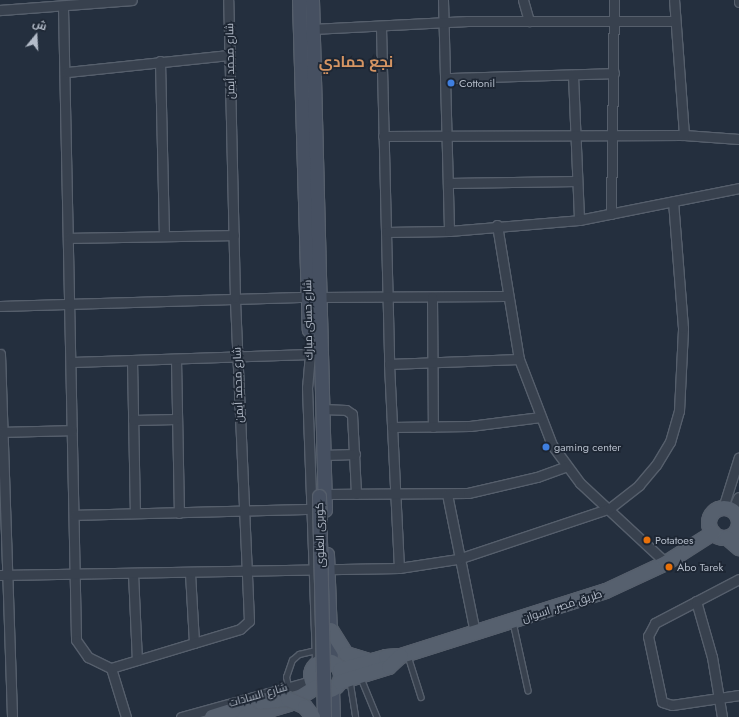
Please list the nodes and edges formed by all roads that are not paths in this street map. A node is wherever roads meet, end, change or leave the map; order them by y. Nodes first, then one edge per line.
1 (132, 0) edge
2 (228, 0) edge
3 (299, 0) edge
4 (312, 0) edge
5 (443, 0) edge
6 (523, 0) edge
7 (614, 0) edge
8 (674, 0) edge
9 (63, 7) junction
10 (0, 10) edge
11 (529, 21) junction
12 (614, 21) junction
13 (675, 21) junction
14 (444, 23) junction
15 (381, 27) junction
16 (312, 29) junction
17 (230, 55) junction
18 (160, 61) junction
19 (67, 72) junction
20 (614, 73) junction
21 (573, 75) junction
22 (446, 78) junction
23 (576, 134) junction
24 (611, 134) junction
25 (449, 135) junction
26 (684, 135) junction
27 (384, 136) junction
28 (739, 139) edge
29 (577, 181) junction
30 (448, 183) junction
31 (739, 188) edge
32 (673, 201) junction
33 (611, 214) junction
34 (579, 220) junction
35 (497, 225) junction
36 (449, 231) junction
37 (386, 232) junction
38 (164, 234) junction
39 (234, 235) junction
40 (69, 238) junction
41 (507, 296) junction
42 (313, 297) junction
43 (432, 297) junction
44 (235, 298) junction
45 (388, 298) junction
46 (71, 303) junction
47 (0, 306) edge
48 (0, 354) edge
49 (310, 354) junction
50 (237, 357) junction
51 (176, 359) junction
52 (519, 359) junction
53 (132, 360) junction
54 (72, 362) junction
55 (433, 362) junction
56 (389, 364) junction
57 (0, 367) edge
58 (321, 409) junction
59 (540, 417) junction
60 (176, 419) junction
61 (133, 420) junction
62 (392, 427) junction
63 (433, 427) junction
64 (72, 430) junction
65 (2, 432) junction
66 (354, 454) junction
67 (323, 455) junction
68 (739, 457) edge
69 (565, 466) junction
70 (356, 494) junction
71 (395, 494) junction
72 (447, 494) junction
73 (322, 495) junction
74 (739, 498) edge
75 (610, 508) junction
76 (310, 509) junction
77 (2, 511) edge
78 (243, 511) junction
79 (179, 512) junction
80 (135, 513) junction
81 (74, 514) junction
82 (734, 523) edge
83 (713, 533) junction
84 (739, 548) edge
85 (458, 559) junction
86 (666, 563) junction
87 (399, 568) junction
88 (312, 569) junction
89 (327, 569) junction
90 (247, 572) junction
91 (190, 573) junction
92 (76, 574) junction
93 (133, 574) junction
94 (3, 575) edge
95 (739, 579) edge
96 (696, 601) junction
97 (513, 622) junction
98 (331, 630) junction
99 (475, 633) junction
100 (194, 642) junction
101 (404, 655) junction
102 (316, 657) junction
103 (138, 660) junction
104 (373, 660) junction
105 (111, 668) junction
106 (337, 677) junction
107 (288, 686) junction
108 (528, 690) dead end
109 (739, 695) edge
110 (421, 696) dead end
111 (720, 698) junction
112 (12, 717) edge
113 (126, 717) edge
114 (181, 717) edge
115 (212, 717) edge
116 (245, 717) edge
117 (313, 717) edge
118 (319, 717) edge
119 (324, 717) edge
120 (332, 717) edge
121 (356, 717) edge
122 (377, 717) edge
123 (722, 717) edge

1 - 9 street
2 - 17 street, شارع محمد أيمن
3 - 42 main road, شارع حسنى مبارك
4 - 16 main road, شارع حسنى مبارك
5 - 14 street
6 - 11 street
7 - 12 street
8 - 13 street
9 - 10 street
9 - 19 street
11 - 12 street
11 - 14 street
12 - 13 street
12 - 20 street
13 - 26 street
14 - 15 street
14 - 22 street
15 - 16 street
15 - 27 street
16 - 42 main road, شارع حسنى مبارك
17 - 18 street
17 - 39 street, شارع محمد أيمن
18 - 19 street
18 - 38 street
19 - 40 street
20 - 21 street
20 - 24 street
21 - 22 street
21 - 23 street
22 - 25 street
23 - 24 street
23 - 25 street
23 - 29 street
24 - 26 street
24 - 33 street
25 - 27 street
25 - 30 street
26 - 28 street
27 - 37 street
29 - 30 street
29 - 34 street
30 - 36 street
31 - 32 street
32 - 33 street
32 - 75 street
33 - 34 street
34 - 35 street
35 - 36 street
35 - 41 street
36 - 37 street
37 - 45 street
38 - 39 street
38 - 40 street
39 - 44 street, شارع محمد أيمن
40 - 46 street
41 - 43 street
41 - 52 street
42 - 44 street
42 - 45 street
42 - 49 main road, شارع حسنى مبارك
42 - 58 main road, شارع حسنى مبارك
43 - 45 street
43 - 55 street
44 - 46 street
44 - 50 street, شارع محمد أيمن
45 - 56 street
46 - 47 street
46 - 54 street
48 - 57 street
49 - 50 street
49 - 73 main road, كوبرى العلوى
49 - 76 street, شارع حسنى مبارك
50 - 51 street
50 - 78 street, شارع محمد أيمن
51 - 53 street
51 - 60 street
52 - 55 street
52 - 59 street
53 - 54 street
53 - 61 street
54 - 64 street
55 - 56 street
55 - 63 street
56 - 62 street
57 - 65 street
58 - 66 street
58 - 67 main road, شارع حسنى مبارك
59 - 63 street
59 - 69 street
60 - 61 street
60 - 79 street
61 - 80 street
62 - 63 street
62 - 71 street
64 - 65 street
64 - 81 street
65 - 77 street
66 - 67 street
66 - 70 street
67 - 73 main road, شارع حسنى مبارك
68 - 82 street
69 - 72 street
69 - 75 street
70 - 71 street
70 - 73 street
71 - 72 street
71 - 87 street
72 - 85 street
73 - 89 main road, شارع حسنى مبارك
73 - 119 main road, كوبرى العلوى, bridge
74 - 82 street
75 - 85 street
75 - 86 street
76 - 78 street
76 - 88 street, شارع حسنى مبارك
77 - 94 street
78 - 79 street
78 - 90 street, شارع محمد أيمن
79 - 80 street
80 - 81 street
81 - 92 street
82 - 83 main road
82 - 83 main road
82 - 84 main road
83 - 86 main road, طريق مصر, اسوان
85 - 87 street
85 - 99 street
86 - 97 main road, طريق مصر, اسوان
87 - 89 street
88 - 89 street
88 - 90 street
88 - 102 street, شارع حسنى مبارك
89 - 98 main road, شارع حسنى مبارك
90 - 91 street
90 - 100 street, شارع محمد أيمن
91 - 93 street
91 - 100 street
92 - 93 street
92 - 94 street
92 - 105 street
93 - 103 street
94 - 112 street
95 - 96 street
96 - 111 street
96 - 111 street
97 - 99 main road, طريق مصر, اسوان
97 - 108 lane
98 - 104 main road
98 - 106 main road, شارع حسنى مبارك
99 - 101 main road, طريق مصر, اسوان
100 - 103 street, شارع محمد أيمن
101 - 104 main road, طريق مصر, اسوان
101 - 106 main road, طريق مصر, اسوان
101 - 110 lane
102 - 106 main road
102 - 107 lane
103 - 105 street, شارع محمد أيمن
104 - 106 main road, طريق مصر, اسوان
105 - 113 street
106 - 107 street, شارع السادات
106 - 116 main road, طريق مصر, اسوان
106 - 118 street, شارع حسنى مبارك
106 - 120 main road, شارع حسنى مبارك
106 - 121 lane
106 - 122 lane
107 - 114 street, شارع السادات
109 - 111 street
111 - 123 street
115 - 117 main road, bridge

